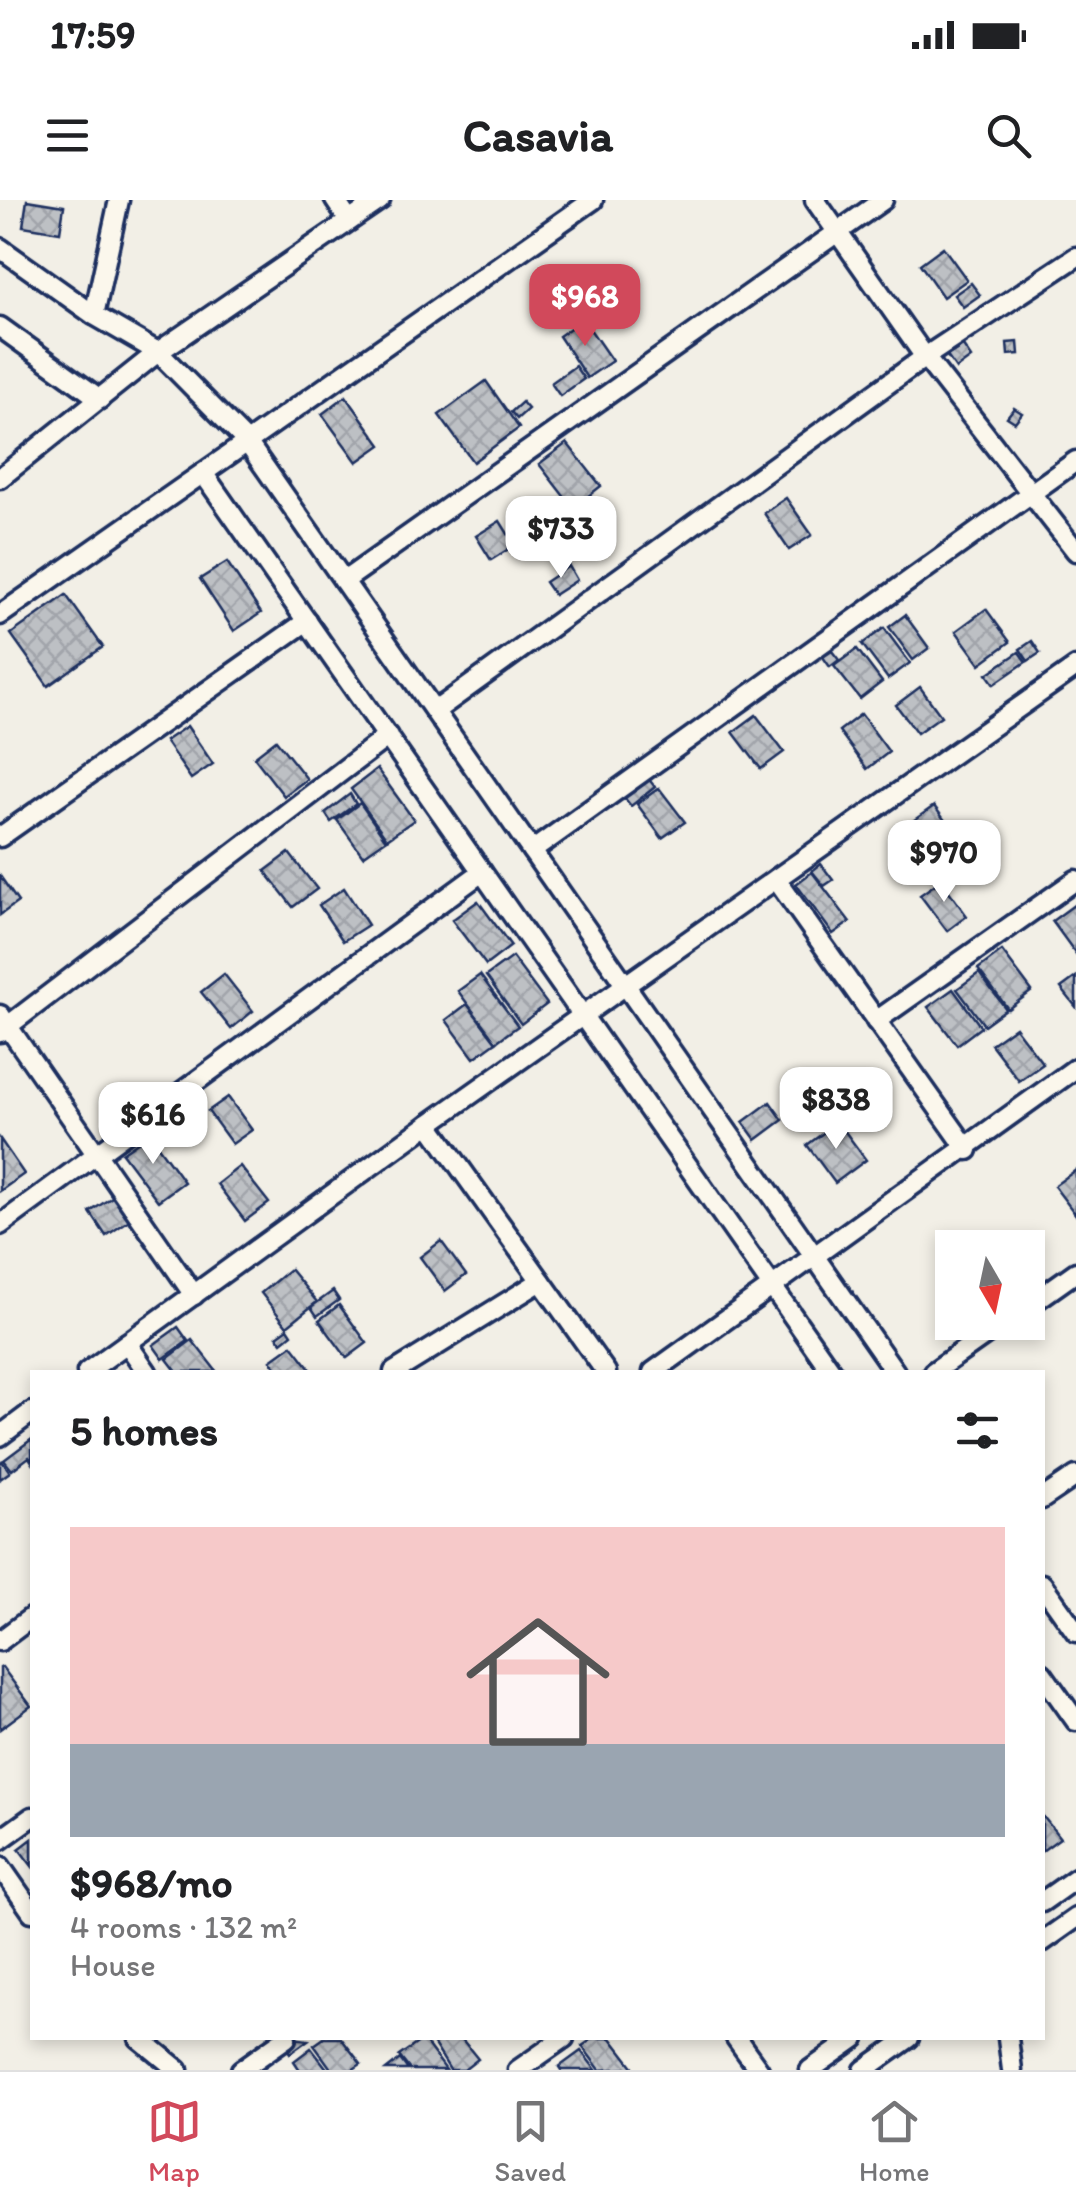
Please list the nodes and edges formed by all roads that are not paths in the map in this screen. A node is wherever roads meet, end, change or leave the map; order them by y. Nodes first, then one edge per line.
1 (119, 200) edge
2 (336, 200) edge
3 (380, 200) edge
4 (593, 200) edge
5 (816, 200) edge
6 (884, 200) edge
7 (350, 222) junction
8 (839, 232) junction
9 (0, 248) edge
10 (1076, 257) edge
11 (94, 315) junction
12 (0, 327) edge
13 (158, 352) junction
14 (925, 357) junction
15 (100, 399) junction
16 (247, 442) junction
17 (1076, 461) edge
18 (203, 473) junction
19 (0, 478) edge
20 (1032, 491) junction
21 (1076, 551) edge
22 (344, 581) junction
23 (0, 615) edge
24 (306, 621) junction
25 (1076, 668) edge
26 (435, 712) junction
27 (388, 736) junction
28 (0, 837) edge
29 (532, 851) junction
30 (482, 872) junction
31 (776, 879) junction
32 (1076, 880) edge
33 (626, 985) junction
34 (583, 1017) junction
35 (876, 1021) junction
36 (3, 1024) edge
37 (1076, 1068) edge
38 (429, 1124) junction
39 (968, 1150) junction
40 (97, 1156) junction
41 (0, 1225) edge
42 (816, 1258) junction
43 (1076, 1272) edge
44 (541, 1281) junction
45 (773, 1287) junction
46 (194, 1294) junction
47 (1045, 1294) edge
48 (978, 1340) edge
49 (127, 1343) junction
50 (90, 1370) edge
51 (147, 1370) edge
52 (397, 1370) edge
53 (605, 1370) edge
54 (656, 1370) edge
55 (831, 1370) edge
56 (894, 1370) edge
57 (936, 1370) edge
58 (30, 1414) edge
59 (0, 1436) edge
60 (1076, 1476) edge
61 (1045, 1497) edge
62 (1045, 1588) edge
63 (30, 1619) edge
64 (1076, 1632) edge
65 (0, 1641) edge
66 (1049, 1696) edge
67 (1076, 1721) edge
68 (30, 1818) edge
69 (0, 1840) edge
70 (0, 1866) edge
71 (1076, 1878) edge
72 (1045, 1900) edge
73 (30, 1909) edge
74 (1076, 1918) edge
75 (1045, 1940) edge
76 (141, 2040) edge
77 (283, 2040) edge
78 (561, 2040) edge
79 (737, 2040) edge
80 (852, 2040) edge
81 (907, 2040) edge
82 (1008, 2040) edge
83 (178, 2070) edge
84 (241, 2070) edge
85 (518, 2070) edge
86 (759, 2070) edge
87 (810, 2070) edge
88 (864, 2070) edge
89 (1012, 2070) edge

1 - 11 street
2 - 7 street
3 - 7 street
4 - 16 street
5 - 8 street
6 - 8 street
7 - 13 street
8 - 14 street
8 - 22 street
9 - 11 street
10 - 14 street
11 - 13 street
12 - 15 street
13 - 15 street
13 - 16 street
14 - 20 street
14 - 26 street
15 - 19 street
16 - 18 street
16 - 22 street
17 - 20 street
18 - 23 street
18 - 24 street
20 - 21 street
20 - 29 street
22 - 26 street
24 - 27 street
24 - 28 street
25 - 31 street
26 - 29 street
27 - 30 street
27 - 36 street
29 - 33 street
30 - 34 street
30 - 40 street
31 - 33 street
31 - 35 street
32 - 35 street
33 - 34 street
33 - 42 street
34 - 38 street
34 - 45 street
35 - 39 street
36 - 40 street
37 - 39 street
38 - 44 street
38 - 46 street
39 - 42 street
40 - 41 street
40 - 46 street
42 - 45 street
42 - 56 street
43 - 47 street
44 - 52 street
44 - 53 street
45 - 54 street
45 - 55 street
46 - 49 street
48 - 57 street
49 - 50 street
49 - 51 street
58 - 59 street
60 - 61 street
62 - 64 street
63 - 65 street
66 - 67 street
68 - 69 street
70 - 73 street
71 - 72 street
74 - 75 street
76 - 83 street
77 - 84 street
78 - 85 street
79 - 86 street
80 - 87 street
81 - 88 street
82 - 89 street

